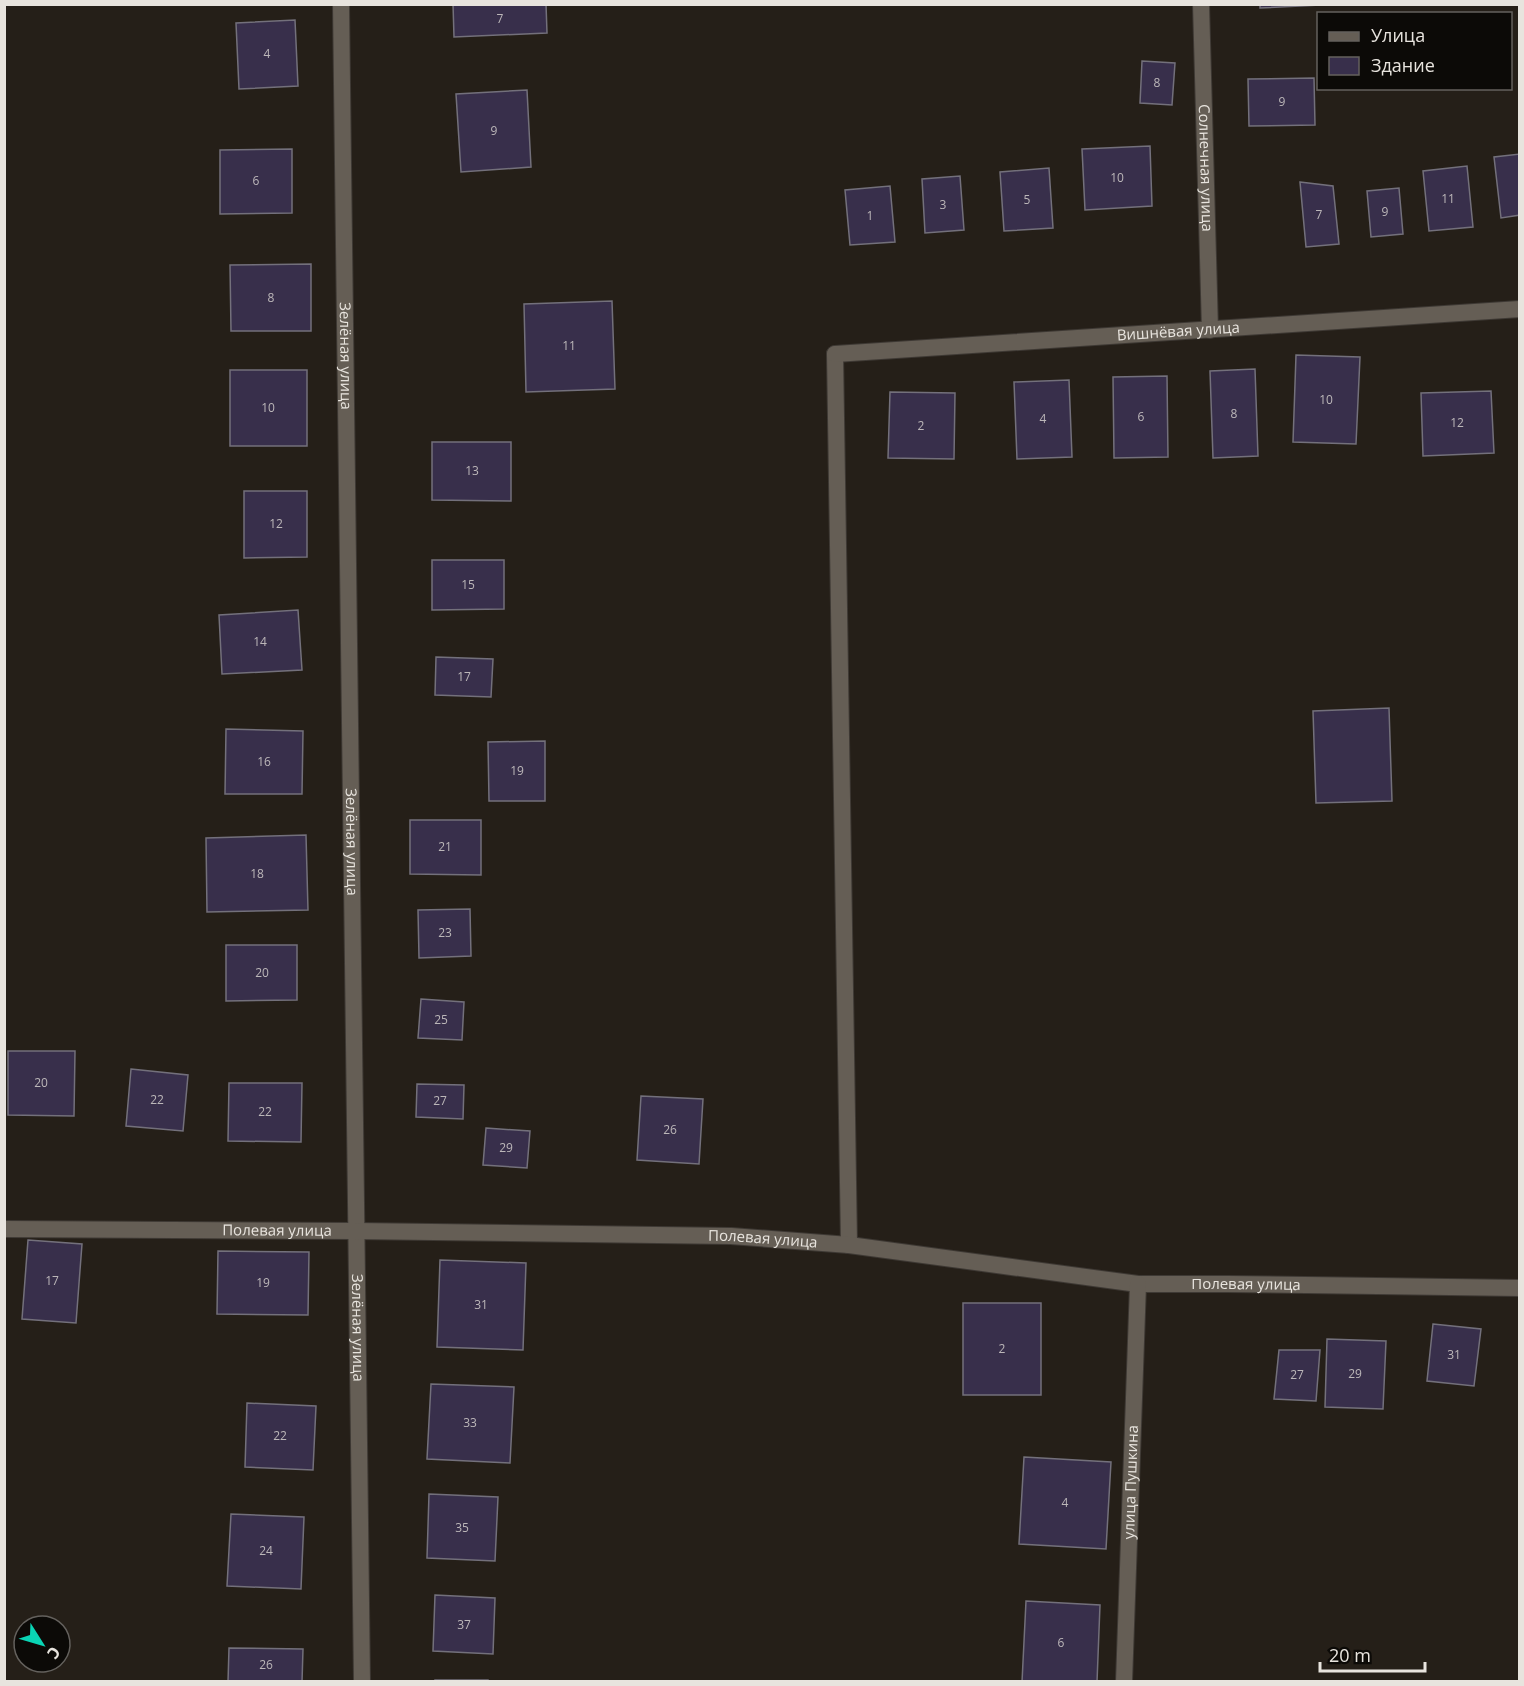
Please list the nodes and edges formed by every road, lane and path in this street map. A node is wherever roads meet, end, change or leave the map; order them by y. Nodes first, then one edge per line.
1 (341, 4) edge
2 (1201, 4) edge
3 (1520, 309) edge
4 (1210, 330) junction
5 (4, 1229) edge
6 (355, 1231) junction
7 (849, 1245) junction
8 (1138, 1284) junction
9 (1520, 1288) edge
10 (362, 1682) edge
11 (1124, 1682) edge

1 - 6 street, Зелёная улица
2 - 4 street, Солнечная улица
3 - 4 street, Вишнёвая улица
4 - 7 street, Вишнёвая улица
5 - 6 street, Полевая улица
6 - 7 street, Полевая улица
6 - 10 street, Зелёная улица
7 - 8 street, Полевая улица
8 - 9 street, Полевая улица
8 - 11 street, улица Пушкина

